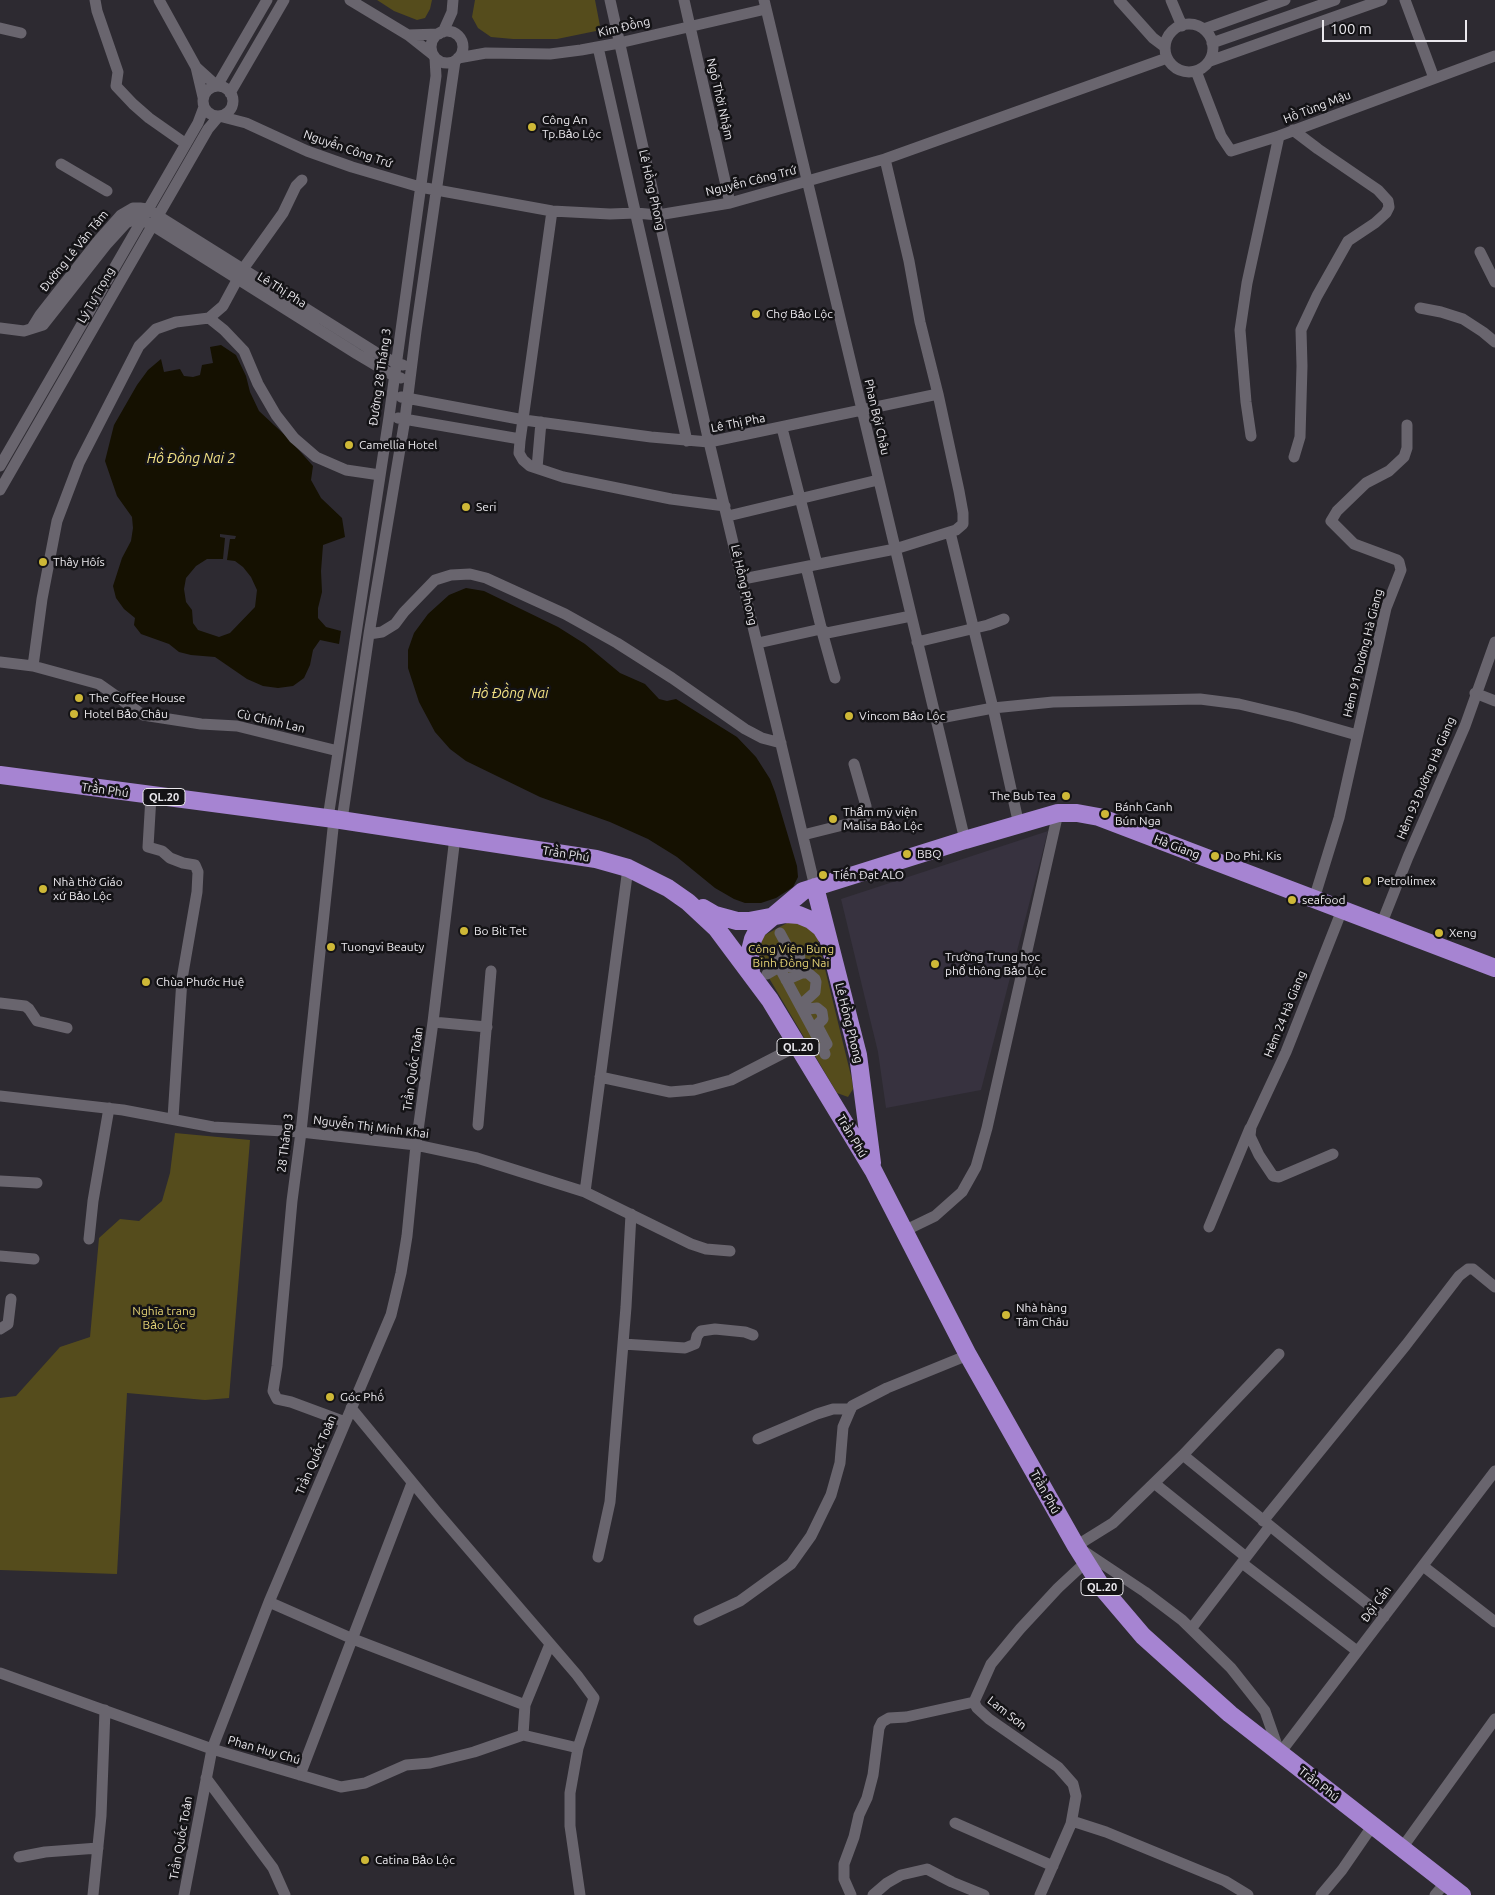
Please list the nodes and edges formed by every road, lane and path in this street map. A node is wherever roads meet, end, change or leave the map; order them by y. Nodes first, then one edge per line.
1 (96, 0) edge
2 (159, 0) edge
3 (267, 0) edge
4 (284, 0) edge
5 (350, 0) edge
6 (453, 0) edge
7 (610, 0) edge
8 (684, 0) edge
9 (1119, 0) edge
10 (1171, 0) edge
11 (1286, 0) edge
12 (1335, 0) edge
13 (1382, 0) edge
14 (1405, 0) edge
15 (765, 4) edge
16 (689, 26) junction
17 (1182, 26) junction
18 (0, 28) edge
19 (1204, 30) junction
20 (21, 33) dead end
21 (408, 35) junction
22 (449, 35) junction
23 (619, 43) junction
24 (1212, 43) junction
25 (598, 47) junction
26 (486, 53) junction
27 (1166, 53) junction
28 (434, 56) junction
29 (1495, 56) edge
30 (457, 60) junction
31 (1210, 61) junction
32 (196, 67) junction
33 (1196, 71) junction
34 (1434, 78) junction
35 (217, 86) junction
36 (231, 95) junction
37 (204, 102) junction
38 (219, 116) junction
39 (246, 123) junction
40 (1293, 130) junction
41 (1279, 136) junction
42 (186, 144) junction
43 (885, 159) junction
44 (61, 164) dead end
45 (302, 180) dead end
46 (807, 181) junction
47 (420, 187) junction
48 (435, 190) junction
49 (107, 191) dead end
50 (730, 203) junction
51 (552, 211) junction
52 (636, 213) junction
53 (144, 214) junction
54 (658, 215) junction
55 (155, 221) junction
56 (1480, 252) dead end
57 (240, 274) junction
58 (1495, 282) edge
59 (1420, 308) dead end
60 (209, 318) junction
61 (0, 328) edge
62 (1495, 342) edge
63 (396, 364) junction
64 (412, 367) junction
65 (394, 376) junction
66 (410, 380) junction
67 (938, 394) junction
68 (392, 395) junction
69 (408, 398) junction
70 (862, 410) junction
71 (389, 417) junction
72 (406, 419) junction
73 (524, 420) junction
74 (541, 422) junction
75 (1406, 425) dead end
76 (782, 428) junction
77 (1251, 436) dead end
78 (520, 439) junction
79 (687, 440) junction
80 (709, 442) junction
81 (1294, 457) dead end
82 (0, 466) edge
83 (537, 468) junction
84 (380, 475) junction
85 (878, 480) junction
86 (0, 490) edge
87 (799, 498) junction
88 (726, 511) junction
89 (371, 524) junction
90 (387, 526) junction
91 (950, 532) junction
92 (895, 549) junction
93 (811, 566) junction
94 (742, 579) junction
95 (911, 616) junction
96 (1004, 620) dead end
97 (974, 628) junction
98 (821, 629) junction
99 (369, 634) junction
100 (917, 642) junction
101 (1495, 642) edge
102 (758, 643) junction
103 (0, 662) edge
104 (32, 666) junction
105 (835, 678) dead end
106 (1475, 693) junction
107 (1495, 701) edge
108 (993, 708) junction
109 (936, 719) junction
110 (1357, 735) junction
111 (781, 744) junction
112 (338, 751) junction
113 (854, 764) dead end
114 (0, 775) edge
115 (151, 796) junction
116 (1058, 813) junction
117 (335, 819) junction
118 (1019, 825) junction
119 (803, 835) junction
120 (455, 837) junction
121 (965, 840) junction
122 (628, 868) junction
123 (815, 886) junction
124 (1314, 899) junction
125 (688, 902) junction
126 (1342, 910) junction
127 (772, 916) junction
128 (1381, 924) junction
129 (780, 933) dead end
130 (828, 938) junction
131 (779, 967) junction
132 (1495, 968) edge
133 (491, 971) dead end
134 (759, 974) junction
135 (786, 980) junction
136 (0, 1003) edge
137 (433, 1022) junction
138 (487, 1027) junction
139 (67, 1028) dead end
140 (823, 1038) junction
141 (797, 1046) junction
142 (825, 1054) dead end
143 (600, 1077) junction
144 (862, 1090) junction
145 (0, 1096) edge
146 (830, 1100) junction
147 (109, 1108) junction
148 (172, 1118) junction
149 (478, 1125) dead end
150 (1251, 1127) junction
151 (301, 1132) junction
152 (416, 1145) junction
153 (1333, 1154) dead end
154 (873, 1170) junction
155 (0, 1181) edge
156 (37, 1182) dead end
157 (584, 1192) junction
158 (631, 1214) junction
159 (1209, 1227) dead end
160 (904, 1231) junction
161 (89, 1239) dead end
162 (730, 1251) dead end
163 (0, 1256) edge
164 (34, 1259) dead end
165 (1495, 1287) edge
166 (10, 1299) dead end
167 (0, 1329) edge
168 (753, 1335) dead end
169 (623, 1344) junction
170 (1279, 1354) dead end
171 (968, 1355) junction
172 (351, 1408) junction
173 (851, 1409) junction
174 (345, 1422) junction
175 (758, 1439) dead end
176 (1183, 1454) junction
177 (1495, 1471) edge
178 (412, 1483) junction
179 (1154, 1483) junction
180 (1266, 1524) junction
181 (1076, 1546) junction
182 (598, 1557) dead end
183 (1244, 1560) junction
184 (1086, 1562) junction
185 (1423, 1566) junction
186 (269, 1602) junction
187 (1384, 1617) junction
188 (699, 1620) dead end
189 (1495, 1622) edge
190 (1191, 1629) junction
191 (353, 1639) junction
192 (550, 1644) junction
193 (1357, 1651) junction
194 (0, 1673) edge
195 (974, 1702) junction
196 (525, 1706) junction
197 (105, 1710) junction
198 (1495, 1719) edge
199 (523, 1735) junction
200 (578, 1748) junction
201 (212, 1749) junction
202 (1280, 1753) junction
203 (300, 1775) junction
204 (206, 1778) junction
205 (1072, 1821) junction
206 (956, 1823) dead end
207 (1373, 1825) junction
208 (98, 1848) junction
209 (1402, 1848) junction
210 (19, 1857) dead end
211 (1053, 1866) junction
212 (1441, 1889) edge
213 (93, 1895) edge
214 (184, 1895) edge
215 (285, 1895) edge
216 (580, 1895) edge
217 (851, 1895) edge
218 (873, 1895) edge
219 (984, 1895) edge
220 (1040, 1895) edge
221 (1248, 1895) edge
222 (1321, 1895) edge
223 (1462, 1895) edge

1 - 42 street
2 - 32 street
3 - 35 street
4 - 36 street
5 - 21 street
6 - 22 street
7 - 23 street, Lê Hồng Phong
8 - 16 street, Ngô Thời Nhậm
9 - 27 street
10 - 17 street
11 - 19 street
12 - 24 street
13 - 31 street
14 - 34 street
15 - 16 street, Kim Đồng
15 - 46 street, Phan Bội Châu
16 - 23 street, Kim Đồng
16 - 50 street, Ngô Thời Nhậm
17 - 19 street
17 - 27 street
18 - 20 street
19 - 24 street
21 - 22 street, Kim Đồng
21 - 28 street
22 - 26 street, Kim Đồng
22 - 28 street
22 - 30 street
23 - 25 street, Kim Đồng
23 - 54 street, Lê Hồng Phong
24 - 31 street
25 - 26 street, Kim Đồng
25 - 52 street, Lê Hồng Phong
26 - 30 street, Kim Đồng
27 - 33 street
27 - 43 street, Nguyễn Công Trứ
28 - 30 street
28 - 47 street, Đường 28 Tháng 3
29 - 34 street, Hồ Tùng Mậu
30 - 48 street
31 - 33 street
32 - 35 street
32 - 37 street
33 - 41 street, Hồ Tùng Mậu
34 - 40 street, Hồ Tùng Mậu
35 - 36 street
35 - 37 street
36 - 38 street
36 - 39 street
37 - 38 street
37 - 42 street, Lý Tự Trọng
38 - 39 street, Nguyễn Công Trứ
38 - 55 street, Lý Tự Trọng
39 - 47 street, Nguyễn Công Trứ
40 - 41 street, Hồ Tùng Mậu
40 - 81 street
41 - 77 street
42 - 53 street, Lý Tự Trọng
43 - 46 street, Nguyễn Công Trứ
43 - 67 street
44 - 49 street
45 - 57 street
46 - 50 street, Nguyễn Công Trứ
46 - 70 street, Phan Bội Châu
47 - 48 street, Nguyễn Công Trứ
47 - 63 street, Đường 28 Tháng 3
48 - 51 street, Nguyễn Công Trứ
48 - 64 street
50 - 54 street, Nguyễn Công Trứ
51 - 52 street, Nguyễn Công Trứ
51 - 73 street
52 - 54 street, Nguyễn Công Trứ
52 - 79 street, Lê Hồng Phong
53 - 55 street, Lê Thị Pha
53 - 61 street, Đường Lê Văn Tám
53 - 82 street, Lý Tự Trọng
54 - 80 street, Lê Hồng Phong
55 - 57 street, Lê Thị Pha
55 - 86 street, Lý Tự Trọng
56 - 58 street
57 - 60 street
57 - 63 street
57 - 65 street, Lê Thị Pha
59 - 62 street
60 - 84 street
60 - 104 street
63 - 64 street
63 - 65 street, Đường 28 Tháng 3
64 - 66 street
65 - 66 street, Lê Thị Pha
65 - 68 street, Đường 28 Tháng 3
66 - 69 street
67 - 70 street, Lê Thị Pha
67 - 91 street
68 - 69 street, Lê Thị Pha
68 - 71 street, Đường 28 Tháng 3
69 - 72 street
69 - 73 street, Lê Thị Pha
70 - 76 street, Lê Thị Pha
70 - 85 street, Phan Bội Châu
71 - 72 street
71 - 84 street, Đường 28 Tháng 3
72 - 78 street
72 - 90 street
73 - 74 street, Lê Thị Pha
73 - 78 street
74 - 79 street, Lê Thị Pha
74 - 83 street
75 - 110 street, Hẻm 91 Đường Hà Giang
76 - 80 street, Lê Thị Pha
76 - 87 street
78 - 83 street
79 - 80 street, Lê Thị Pha
80 - 88 street, Lê Hồng Phong
83 - 88 street
84 - 89 street, Đường 28 Tháng 3
85 - 87 street
85 - 92 street, Phan Bội Châu
87 - 88 street
87 - 93 street
88 - 94 street, Lê Hồng Phong
89 - 90 street
89 - 112 street, Đường 28 Tháng 3
90 - 99 street
91 - 92 street
91 - 97 street
92 - 93 street
92 - 95 street, Phan Bội Châu
93 - 94 street
93 - 98 street
94 - 102 street, Lê Hồng Phong
95 - 98 street
95 - 100 street, Phan Bội Châu
96 - 97 street
97 - 100 street
97 - 108 street
98 - 102 street
98 - 105 street
99 - 111 street
99 - 117 street
100 - 109 street, Phan Bội Châu
101 - 106 street, Hẻm 93 Đường Hà Giang
102 - 111 street, Lê Hồng Phong
103 - 104 street, Cù Chính Lan
104 - 112 street, Cù Chính Lan
106 - 107 street
106 - 128 street, Hẻm 93 Đường Hà Giang
108 - 109 street
108 - 110 street
108 - 118 street
109 - 121 street, Phan Bội Châu
110 - 124 street, Hẻm 91 Đường Hà Giang
111 - 119 street, Lê Hồng Phong
112 - 117 street, Đường 28 Tháng 3
113 - 119 street
114 - 115 highway, Trần Phú / QL.20
115 - 117 highway, Trần Phú / QL.20
115 - 148 street
116 - 118 highway, Hà Giang
116 - 124 highway, Hà Giang
116 - 160 street
117 - 120 highway, Trần Phú / QL.20
117 - 151 street, 28 Tháng 3
118 - 121 highway, Hà Giang
119 - 123 street, Lê Hồng Phong
120 - 122 highway, Trần Phú / QL.20
120 - 137 street, Trần Quốc Toản
121 - 123 highway, Hà Giang
122 - 125 highway, Trần Phú / QL.20
122 - 143 street
123 - 127 highway, Hà Giang / QL.20
123 - 130 highway, Lê Hồng Phong / QL.20
124 - 126 highway, Hà Giang
125 - 127 highway, Hà Giang / QL.20
125 - 134 highway, Trần Phú / QL.20
126 - 128 highway, Hà Giang
126 - 150 street, Hẻm 24 Hà Giang
127 - 130 highway, Hà Giang / QL.20
127 - 134 highway, Hà Giang / QL.20
128 - 132 highway, Hà Giang
129 - 131 street
130 - 144 highway, Lê Hồng Phong / QL.20
131 - 134 street
131 - 135 street
133 - 138 street
134 - 141 highway, Trần Phú / QL.20
135 - 140 street
135 - 140 street
136 - 139 street
137 - 138 street
137 - 152 street, Trần Quốc Toản
138 - 149 street
140 - 142 street
141 - 143 street
141 - 146 highway, Trần Phú / QL.20
143 - 157 street
144 - 146 highway
144 - 154 highway, Lê Hồng Phong / QL.20
145 - 147 street, Nguyễn Thị Minh Khai
146 - 154 highway, Trần Phú / QL.20
147 - 148 street, Nguyễn Thị Minh Khai
147 - 161 street
148 - 151 street, Nguyễn Thị Minh Khai
150 - 153 street
150 - 159 street, Hẻm 24 Hà Giang
151 - 152 street, Nguyễn Thị Minh Khai
151 - 174 street, 28 Tháng 3
152 - 157 street, Nguyễn Thị Minh Khai
152 - 172 street, Trần Quốc Toản
154 - 160 highway, Trần Phú / QL.20
155 - 156 street
157 - 158 street, Nguyễn Thị Minh Khai
158 - 162 street, Nguyễn Thị Minh Khai
158 - 169 street
160 - 171 highway, Trần Phú / QL.20
163 - 164 street
165 - 180 street
166 - 167 street
168 - 169 street
169 - 182 street
170 - 176 street
171 - 173 street
171 - 181 highway, Trần Phú / QL.20
172 - 174 street, Trần Quốc Toản
172 - 178 street
173 - 175 street
173 - 188 street
174 - 186 street, Trần Quốc Toản
176 - 179 street
176 - 180 street
177 - 185 street, Đội Cấn
178 - 191 street
178 - 192 street
179 - 181 street
179 - 183 street
180 - 183 street
180 - 187 street
181 - 184 highway, Trần Phú / QL.20
181 - 190 street
183 - 190 street
183 - 193 street
184 - 195 street, Lam Sơn
184 - 202 highway, Trần Phú / QL.20
185 - 187 street, Đội Cấn
185 - 189 street
186 - 191 street
186 - 201 street, Trần Quốc Toản
187 - 193 street, Đội Cấn
190 - 202 street
191 - 196 street
191 - 203 street
192 - 196 street
192 - 200 street
193 - 202 street, Đội Cấn
194 - 197 street, Phan Huy Chú
195 - 205 street, Lam Sơn
195 - 217 street
196 - 199 street
197 - 201 street, Phan Huy Chú
197 - 208 street
198 - 209 street
199 - 200 street
199 - 203 street, Phan Huy Chú
200 - 216 street
201 - 203 street, Phan Huy Chú
201 - 204 street, Trần Quốc Toản
202 - 207 highway, Trần Phú / QL.20
204 - 214 street, Trần Quốc Toản
204 - 215 street
205 - 211 street, Lam Sơn
205 - 221 street
206 - 211 street
207 - 209 highway, Trần Phú / QL.20
207 - 222 street
208 - 210 street
208 - 213 street
209 - 212 highway, Trần Phú / QL.20
211 - 220 street, Lam Sơn
212 - 223 highway, Trần Phú / QL.20
218 - 219 street

